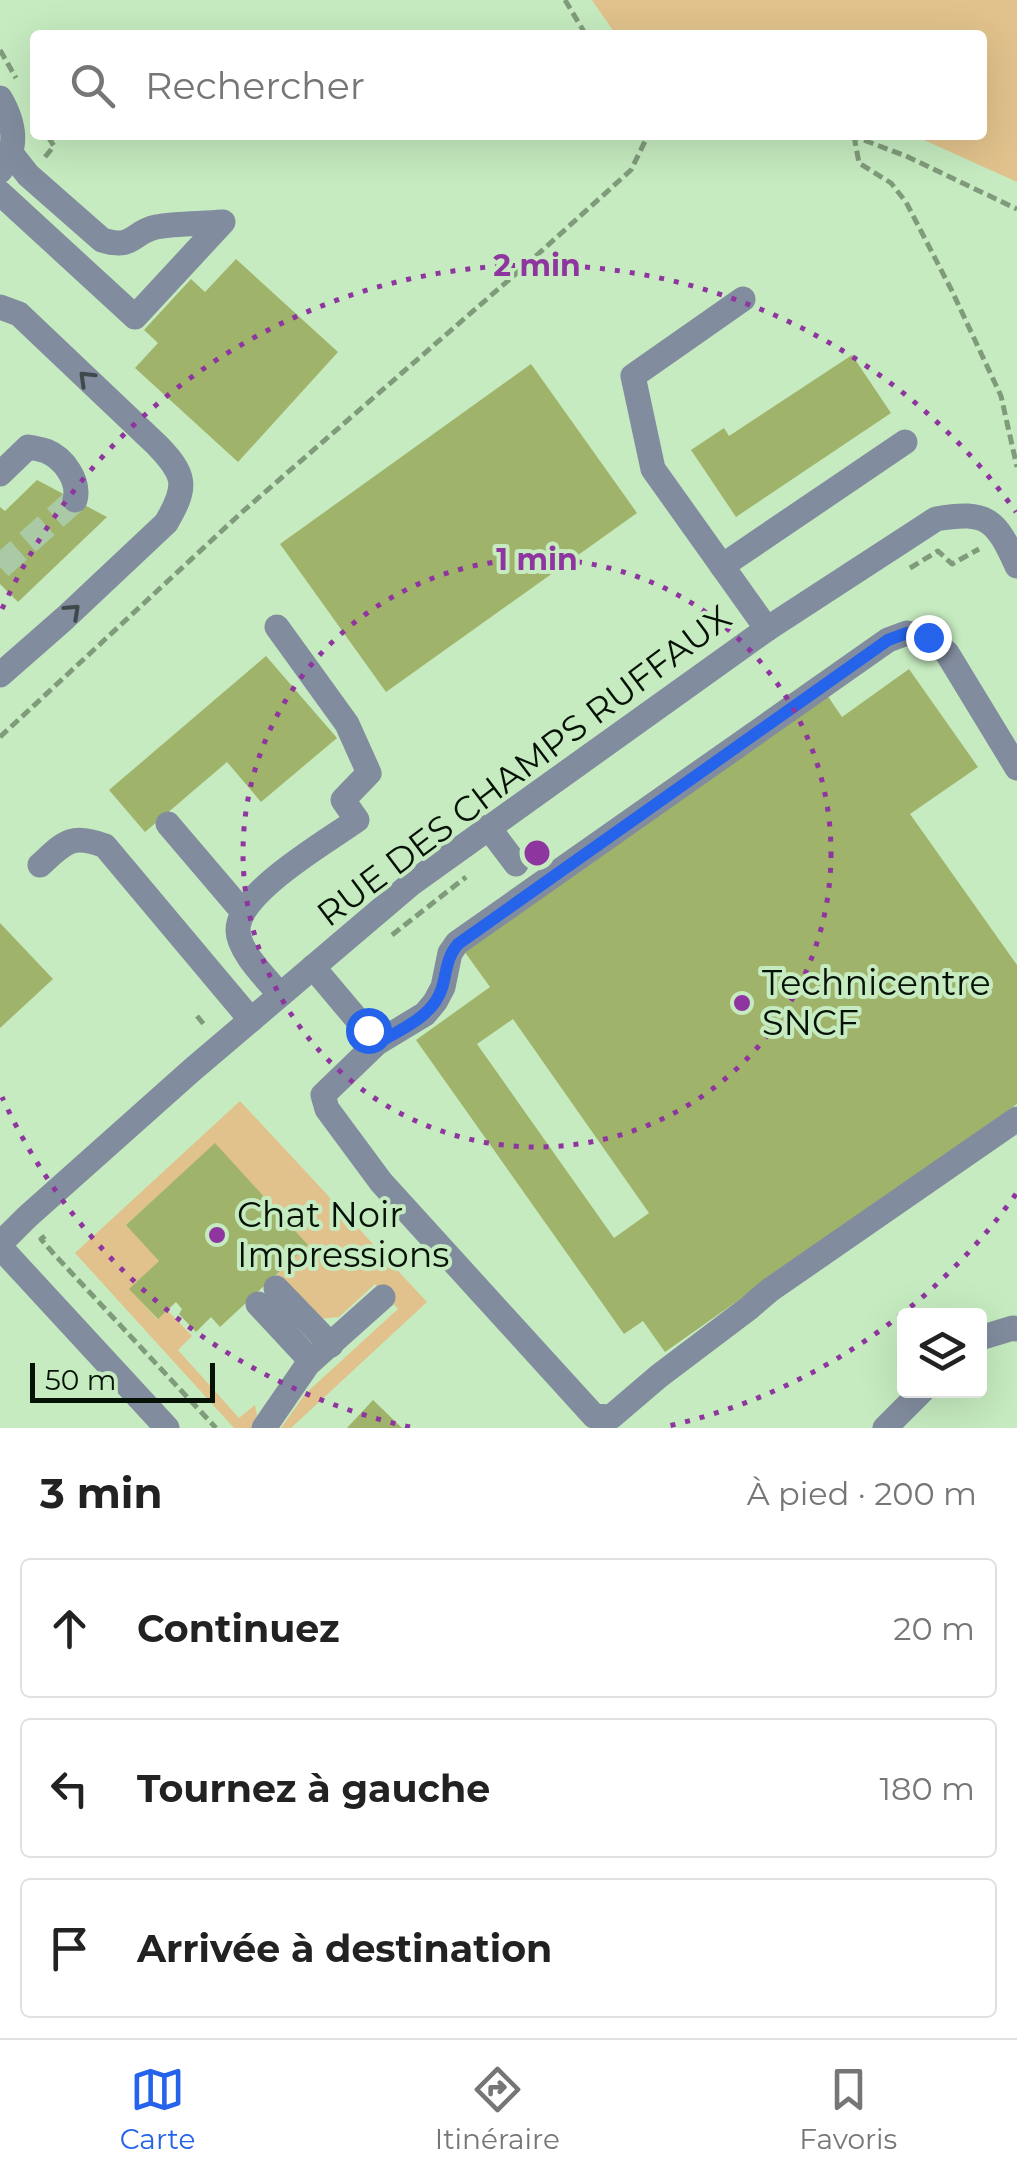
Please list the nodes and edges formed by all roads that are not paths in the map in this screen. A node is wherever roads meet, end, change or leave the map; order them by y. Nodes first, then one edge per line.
1 (0, 98) edge
2 (5, 162) edge
3 (0, 193) edge
4 (744, 299) dead end
5 (0, 306) edge
6 (905, 442) dead end
7 (0, 474) edge
8 (75, 500) dead end
9 (722, 566) junction
10 (1017, 566) edge
11 (277, 627) dead end
12 (767, 629) junction
13 (0, 675) edge
14 (1017, 768) edge
15 (168, 824) dead end
16 (488, 827) junction
17 (516, 864) dead end
18 (40, 865) dead end
19 (243, 912) junction
20 (313, 967) junction
21 (280, 996) junction
22 (251, 1020) junction
23 (378, 1043) junction
24 (1017, 1119) edge
25 (0, 1246) edge
26 (267, 1296) dead end
27 (383, 1297) dead end
28 (1017, 1329) edge
29 (987, 1336) edge
30 (321, 1353) junction
31 (915, 1398) edge
32 (167, 1428) edge
33 (264, 1428) edge
34 (885, 1428) edge

1 - 2 street
2 - 3 street
4 - 9 street
13 -> 5 street
6 - 9 street
7 - 8 street
9 - 12 street
10 - 12 street, RUE DES CHAMPS RUFFAUX
11 - 19 street
12 - 16 street, RUE DES CHAMPS RUFFAUX
14 - 23 street
15 - 19 street
16 - 17 street
16 - 20 street, RUE DES CHAMPS RUFFAUX
18 - 22 street
19 - 21 street
20 - 21 street, RUE DES CHAMPS RUFFAUX
20 - 23 street
21 - 22 street, RUE DES CHAMPS RUFFAUX
22 - 25 street, RUE DES CHAMPS RUFFAUX
23 - 24 street
25 - 32 street
26 - 30 street
27 - 30 street
28 - 29 street
30 - 33 street
31 - 34 street

